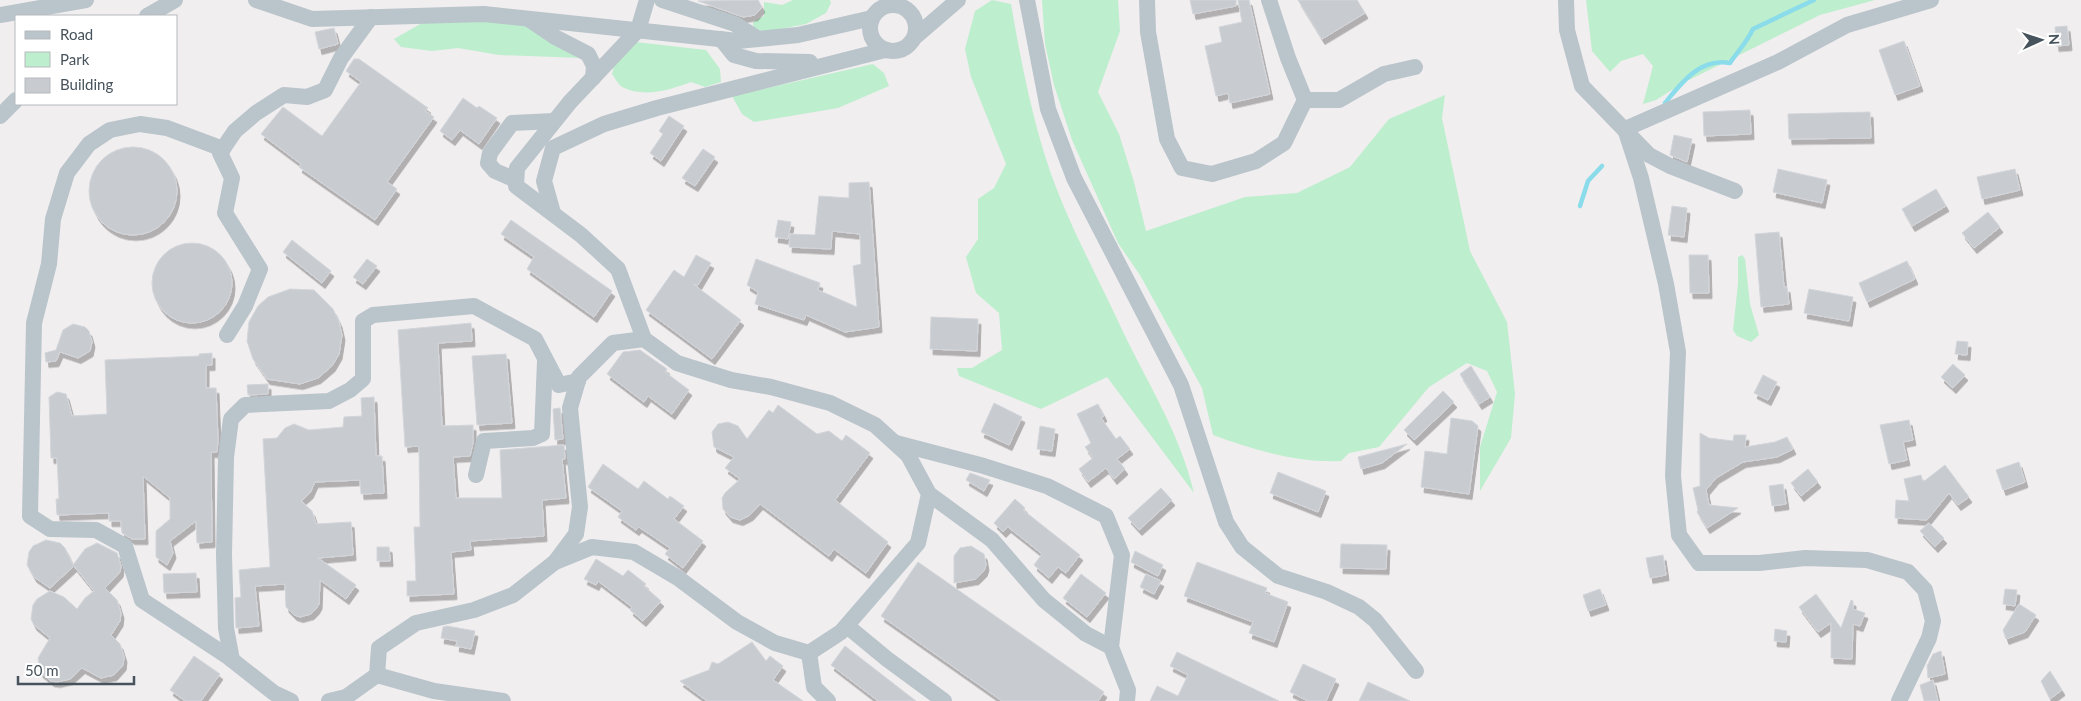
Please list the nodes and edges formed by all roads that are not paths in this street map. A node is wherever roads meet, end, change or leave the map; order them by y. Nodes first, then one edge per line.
1 (86, 0) edge
2 (174, 0) edge
3 (256, 0) edge
4 (647, 0) edge
5 (662, 0) edge
6 (865, 0) edge
7 (958, 0) edge
8 (1027, 0) edge
9 (1147, 0) edge
10 (1269, 0) edge
11 (1566, 0) edge
12 (1931, 0) edge
13 (903, 2) edge
14 (695, 10) junction
15 (876, 13) junction
16 (0, 15) edge
17 (149, 15) edge
18 (371, 17) junction
19 (528, 19) junction
20 (726, 20) junction
21 (638, 30) junction
22 (688, 34) junction
23 (915, 37) junction
24 (721, 39) junction
25 (758, 39) junction
26 (885, 50) junction
27 (858, 56) junction
28 (1415, 66) dead end
29 (593, 78) junction
30 (1304, 100) junction
31 (15, 101) edge
32 (0, 116) edge
33 (554, 121) junction
34 (1625, 130) junction
35 (223, 149) junction
36 (516, 180) junction
37 (1735, 191) dead end
38 (553, 213) junction
39 (227, 335) dead end
40 (644, 338) junction
41 (545, 359) junction
42 (578, 381) junction
43 (893, 442) junction
44 (476, 475) dead end
45 (929, 494) junction
46 (556, 562) junction
47 (847, 626) junction
48 (1111, 647) junction
49 (809, 653) junction
50 (232, 660) junction
51 (1416, 671) dead end
52 (377, 675) junction
53 (291, 701) edge
54 (328, 701) edge
55 (503, 701) edge
56 (828, 701) edge
57 (944, 701) edge
58 (1126, 701) edge
59 (1899, 701) edge

1 - 16 street
2 - 17 street
3 - 18 street
4 - 21 street
5 - 14 street
6 - 15 street
7 - 23 street
8 - 51 street
9 - 30 street
10 - 30 street
11 - 34 street
12 - 34 street
13 - 15 street
13 - 23 street
14 - 20 street
14 - 22 street
15 - 25 street
15 - 26 street
18 - 19 street
18 - 35 street
19 - 21 street
19 - 29 street
20 - 24 street
20 - 25 street
21 - 22 street
21 - 29 street
22 - 24 street
23 - 26 street
24 - 25 street
24 - 27 street
26 - 27 street
27 - 38 street
28 - 30 street
29 - 33 street
31 - 32 street
33 - 36 street
33 - 36 street
34 - 37 street
34 - 59 street
35 - 39 street
35 - 50 street
36 - 38 street
38 - 40 street
40 - 42 street
40 - 43 street
41 - 42 street
41 - 44 street
41 - 50 street
42 - 46 street
43 - 45 street
43 - 48 street
45 - 47 street
45 - 48 street
46 - 49 street
46 - 52 street
47 - 49 street
47 - 57 street
48 - 58 street
49 - 56 street
50 - 53 street
52 - 54 street
52 - 55 street

